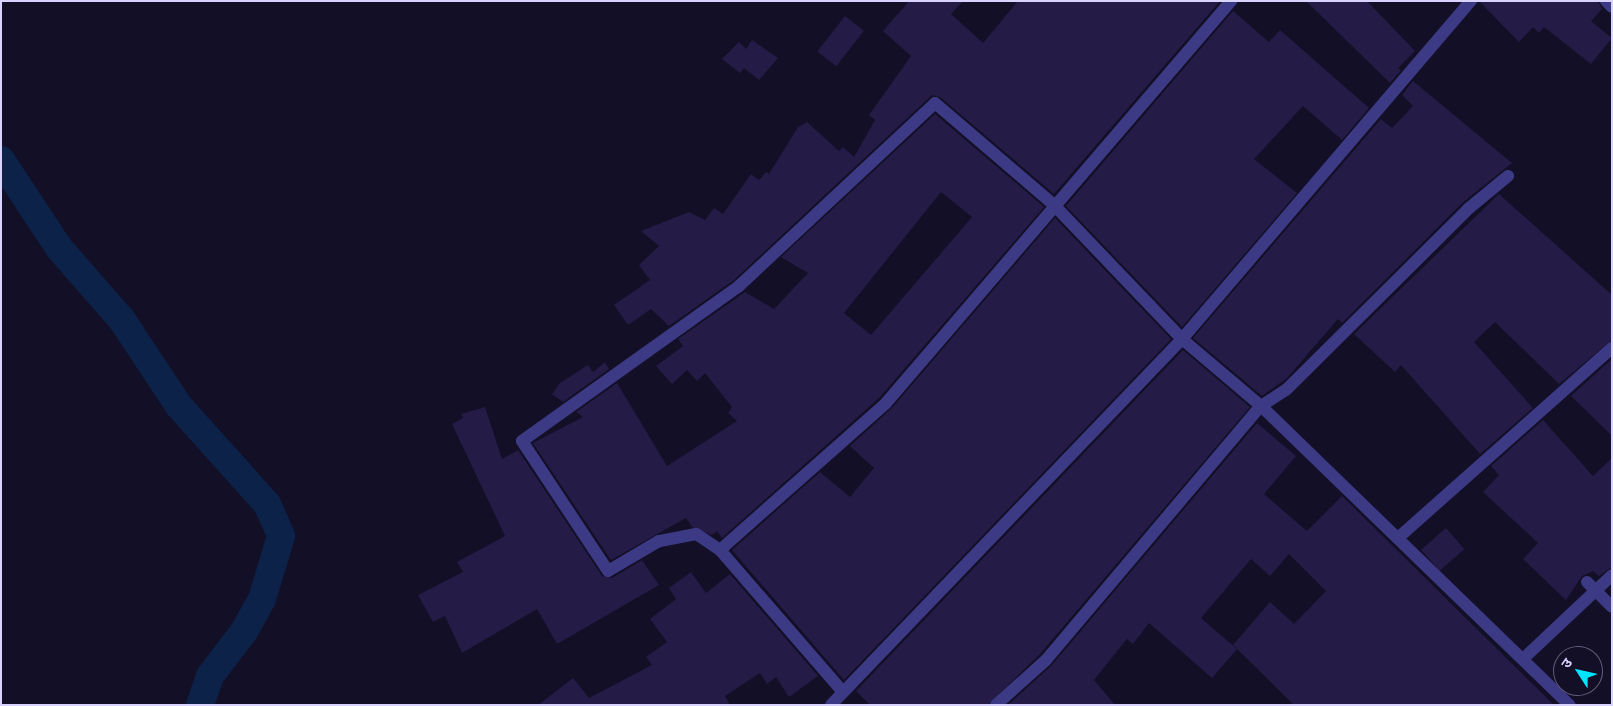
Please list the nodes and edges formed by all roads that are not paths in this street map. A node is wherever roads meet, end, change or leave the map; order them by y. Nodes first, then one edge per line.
1 (1231, 1) edge
2 (1471, 1) edge
3 (1606, 1) edge
4 (1612, 7) edge
5 (1508, 176) dead end
6 (1054, 205) junction
7 (1182, 339) junction
8 (1612, 348) edge
9 (1261, 406) junction
10 (1399, 537) junction
11 (720, 550) junction
12 (1612, 575) edge
13 (1591, 586) junction
14 (1612, 607) edge
15 (1523, 659) junction
16 (843, 692) junction
17 (831, 705) edge
18 (996, 705) edge
19 (1570, 705) edge

1 - 6 street
2 - 7 street
3 - 4 street
5 - 9 street
6 - 7 street
6 - 11 street
6 - 11 street
7 - 9 street
7 - 16 street
8 - 10 street
9 - 10 street
9 - 18 street
10 - 15 street
11 - 16 street
12 - 13 street
13 - 14 street
13 - 15 street
15 - 19 street
16 - 17 street

